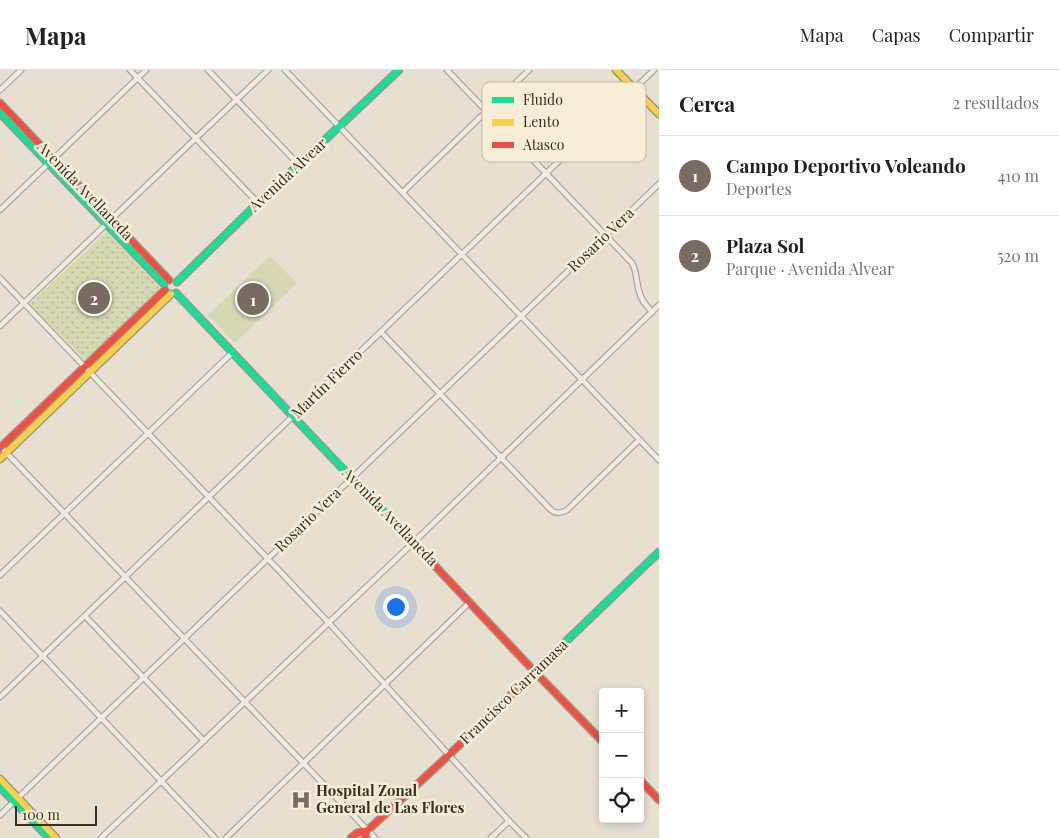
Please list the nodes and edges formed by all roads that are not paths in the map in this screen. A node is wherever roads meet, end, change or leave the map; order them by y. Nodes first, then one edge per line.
1 (21, 70) edge
2 (130, 70) edge
3 (146, 70) edge
4 (208, 70) edge
5 (268, 70) edge
6 (285, 70) edge
7 (399, 70) edge
8 (447, 70) edge
9 (529, 70) edge
10 (616, 70) edge
11 (654, 70) edge
12 (138, 78) junction
13 (516, 82) edge
14 (627, 82) edge
15 (641, 82) edge
16 (0, 90) edge
17 (236, 100) junction
18 (646, 101) edge
19 (0, 103) edge
20 (482, 107) edge
21 (0, 113) edge
22 (659, 114) edge
23 (482, 115) edge
24 (339, 126) junction
25 (196, 138) junction
26 (51, 161) junction
27 (535, 162) edge
28 (558, 162) edge
29 (299, 165) junction
30 (546, 174) junction
31 (659, 184) edge
32 (403, 192) junction
33 (258, 203) junction
34 (0, 210) edge
35 (109, 222) junction
36 (606, 235) junction
37 (462, 254) junction
38 (0, 278) edge
39 (177, 282) junction
40 (166, 285) junction
41 (174, 294) junction
42 (24, 303) junction
43 (659, 306) edge
44 (652, 312) junction
45 (522, 316) junction
46 (0, 326) edge
47 (381, 332) junction
48 (233, 352) junction
49 (85, 367) junction
50 (90, 373) junction
51 (582, 379) junction
52 (440, 394) junction
53 (293, 416) junction
54 (148, 433) junction
55 (639, 440) junction
56 (0, 447) edge
57 (7, 453) junction
58 (500, 458) junction
59 (0, 459) edge
60 (659, 460) edge
61 (352, 478) junction
62 (209, 497) junction
63 (64, 514) junction
64 (414, 542) junction
65 (659, 552) edge
66 (268, 559) junction
67 (0, 575) edge
68 (125, 577) junction
69 (470, 602) junction
70 (0, 611) edge
71 (84, 616) junction
72 (329, 623) junction
73 (184, 639) junction
74 (43, 656) junction
75 (534, 671) junction
76 (144, 678) junction
77 (386, 684) junction
78 (0, 697) edge
79 (245, 703) junction
80 (102, 718) junction
81 (599, 738) edge
82 (204, 741) junction
83 (449, 755) junction
84 (303, 763) junction
85 (0, 779) edge
86 (162, 781) junction
87 (644, 784) edge
88 (0, 787) edge
89 (16, 800) junction
90 (659, 800) edge
91 (0, 815) edge
92 (509, 821) junction
93 (368, 830) junction
94 (49, 838) edge
95 (56, 838) edge
96 (101, 838) edge
97 (215, 838) edge
98 (226, 838) edge
99 (351, 838) edge
100 (365, 838) edge
101 (375, 838) edge
102 (491, 838) edge
103 (526, 838) edge

1 - 16 street
2 - 12 street
3 - 12 street
4 - 17 street
5 - 17 street
6 - 24 street
7 - 24 street, Avenida Alvear
8 - 20 street
9 - 13 street
10 - 14 street
11 - 15 street, Martín Fierro
12 - 25 street
12 - 26 street
17 - 25 street
17 - 29 street
18 - 22 street
19 - 26 street, Avenida Avellaneda
21 - 26 street, Avenida Avellaneda
23 - 32 street
24 - 29 street, Avenida Alvear
24 - 32 street
25 - 33 street
25 - 35 street
26 - 34 street
26 - 35 street, Avenida Avellaneda
27 - 30 street
28 - 30 street, Martín Fierro
29 - 33 street, Avenida Alvear
30 - 36 street
30 - 37 street, Martín Fierro
31 - 36 street, Rosario Vera
32 - 37 street
33 - 39 street, Avenida Alvear
35 - 40 street, Avenida Avellaneda
35 - 42 street
36 - 44 street
36 - 45 street, Rosario Vera
37 - 45 street
37 - 47 street, Martín Fierro
38 - 42 street
39 - 40 street
39 - 41 street
40 - 41 street
40 - 49 street
41 - 48 street, Avenida Avellaneda
41 - 50 street
42 - 46 street
42 - 49 street
43 - 44 street
44 - 51 street
45 - 51 street
45 - 52 street, Rosario Vera
47 - 52 street
47 - 53 street, Martín Fierro
48 - 53 street, Avenida Avellaneda
48 - 54 street
49 - 50 street
49 - 56 street
50 - 54 street
50 - 57 street
51 - 55 street
51 - 58 street
52 - 58 street
52 - 61 street, Rosario Vera
53 - 61 street, Avenida Avellaneda
53 - 62 street, Martín Fierro
54 - 62 street
54 - 63 street
55 - 58 street
55 - 60 street
56 - 57 street
57 - 59 street
57 - 63 street
58 - 64 street
61 - 64 street, Avenida Avellaneda
61 - 66 street, Rosario Vera
62 - 66 street
62 - 68 street, Martín Fierro
63 - 67 street
63 - 68 street
64 - 69 street, Avenida Avellaneda
64 - 72 street
65 - 75 street, Francisco Carramasa
66 - 72 street
66 - 73 street, Rosario Vera
68 - 71 street, Martín Fierro
68 - 73 street
69 - 75 street, Avenida Avellaneda
69 - 77 street
70 - 74 street
71 - 74 street, Martín Fierro
71 - 76 street
72 - 77 street
72 - 79 street
73 - 76 street, Rosario Vera
73 - 79 street
74 - 78 street, Martín Fierro
74 - 80 street
75 - 81 street, Avenida Avellaneda
75 - 83 street, Francisco Carramasa
76 - 80 street, Rosario Vera
76 - 82 street
77 - 83 street
77 - 84 street
79 - 82 street
79 - 84 street
80 - 86 street
80 - 89 street, Rosario Vera
82 - 86 street
83 - 92 street
83 - 93 street, Francisco Carramasa
84 - 93 street
84 - 98 street
85 - 89 street
86 - 96 street
86 - 97 street
87 - 90 street
88 - 89 street
89 - 91 street, Rosario Vera
89 - 94 street
89 - 95 street
92 - 102 street
92 - 103 street
93 - 99 street, Francisco Carramasa
93 - 100 street, Francisco Carramasa
93 - 101 street

